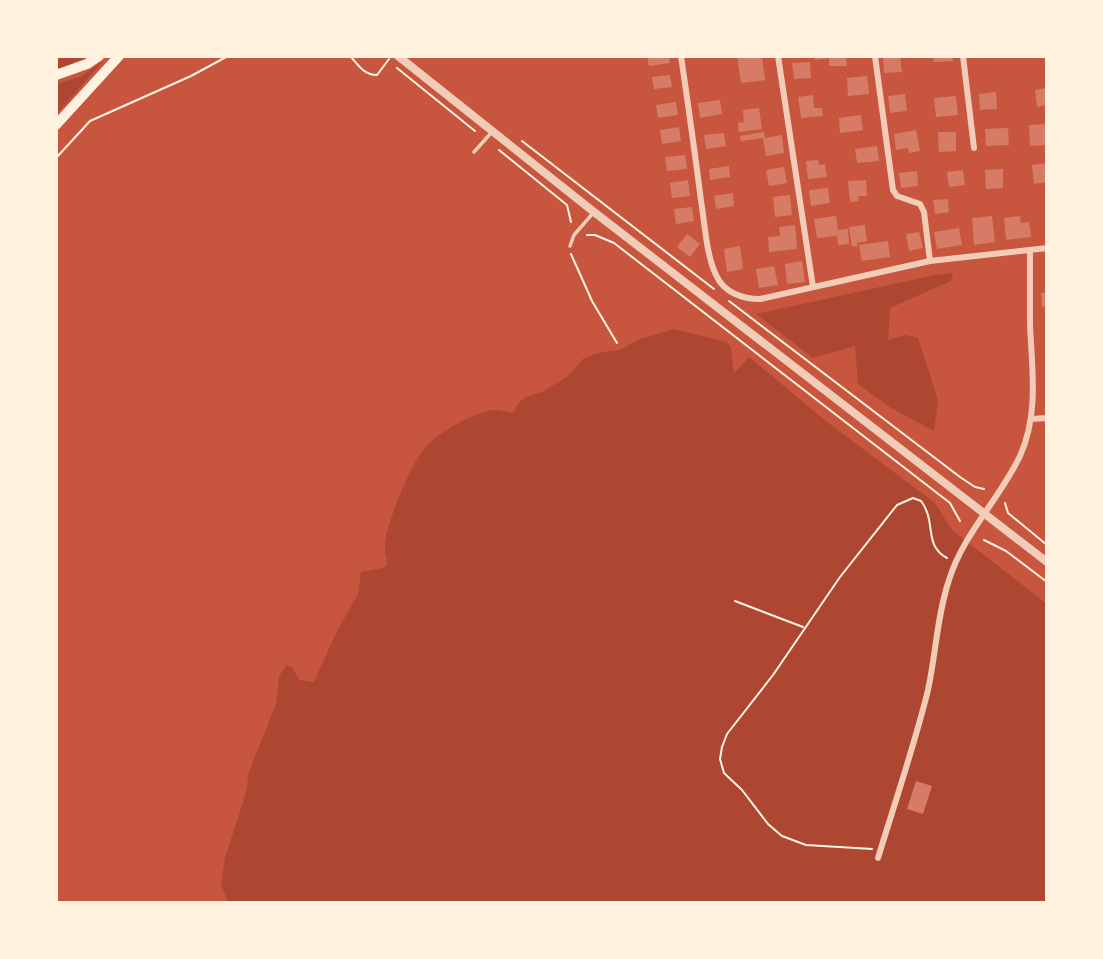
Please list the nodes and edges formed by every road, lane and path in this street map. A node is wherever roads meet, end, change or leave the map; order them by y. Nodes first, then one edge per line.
1 (99, 56) edge
2 (119, 56) edge
3 (228, 56) edge
4 (350, 56) edge
5 (391, 56) edge
6 (398, 56) edge
7 (681, 56) edge
8 (778, 56) edge
9 (874, 56) edge
10 (963, 56) edge
11 (397, 68) dead end
12 (56, 75) edge
13 (56, 125) edge
14 (493, 130) junction
15 (475, 131) dead end
16 (517, 138) dead end
17 (974, 148) dead end
18 (499, 150) dead end
19 (474, 152) dead end
20 (56, 158) edge
21 (594, 212) junction
22 (570, 222) dead end
23 (587, 234) dead end
24 (570, 246) joint
25 (1047, 248) edge
26 (1030, 251) junction
27 (930, 261) junction
28 (813, 287) junction
29 (716, 291) dead end
30 (727, 299) dead end
31 (618, 343) dead end
32 (1047, 418) edge
33 (1031, 419) junction
34 (984, 489) dead end
35 (1005, 503) dead end
36 (985, 513) junction
37 (960, 521) dead end
38 (984, 540) dead end
39 (1047, 545) edge
40 (954, 562) junction
41 (1047, 562) edge
42 (1047, 582) edge
43 (735, 601) dead end
44 (804, 628) junction
45 (880, 850) junction
46 (878, 858) dead end

1 - 12 highway
2 - 13 highway
3 - 20 path
4 - 5 path
6 - 14 street
7 - 28 street
8 - 28 street
9 - 27 street
10 - 17 street
11 - 15 path
14 - 19 lane
14 - 21 street
16 - 29 path
18 - 22 path
21 - 24 lane
21 - 36 street
23 - 37 path
24 - 31 path
25 - 26 street
26 - 27 street
26 - 33 street
27 - 28 street
30 - 34 path
32 - 33 street
33 - 36 street
35 - 39 path
36 - 40 street
36 - 41 street
38 - 42 path
40 - 44 path
40 - 45 street
43 - 44 path
44 - 45 path
45 - 46 street

